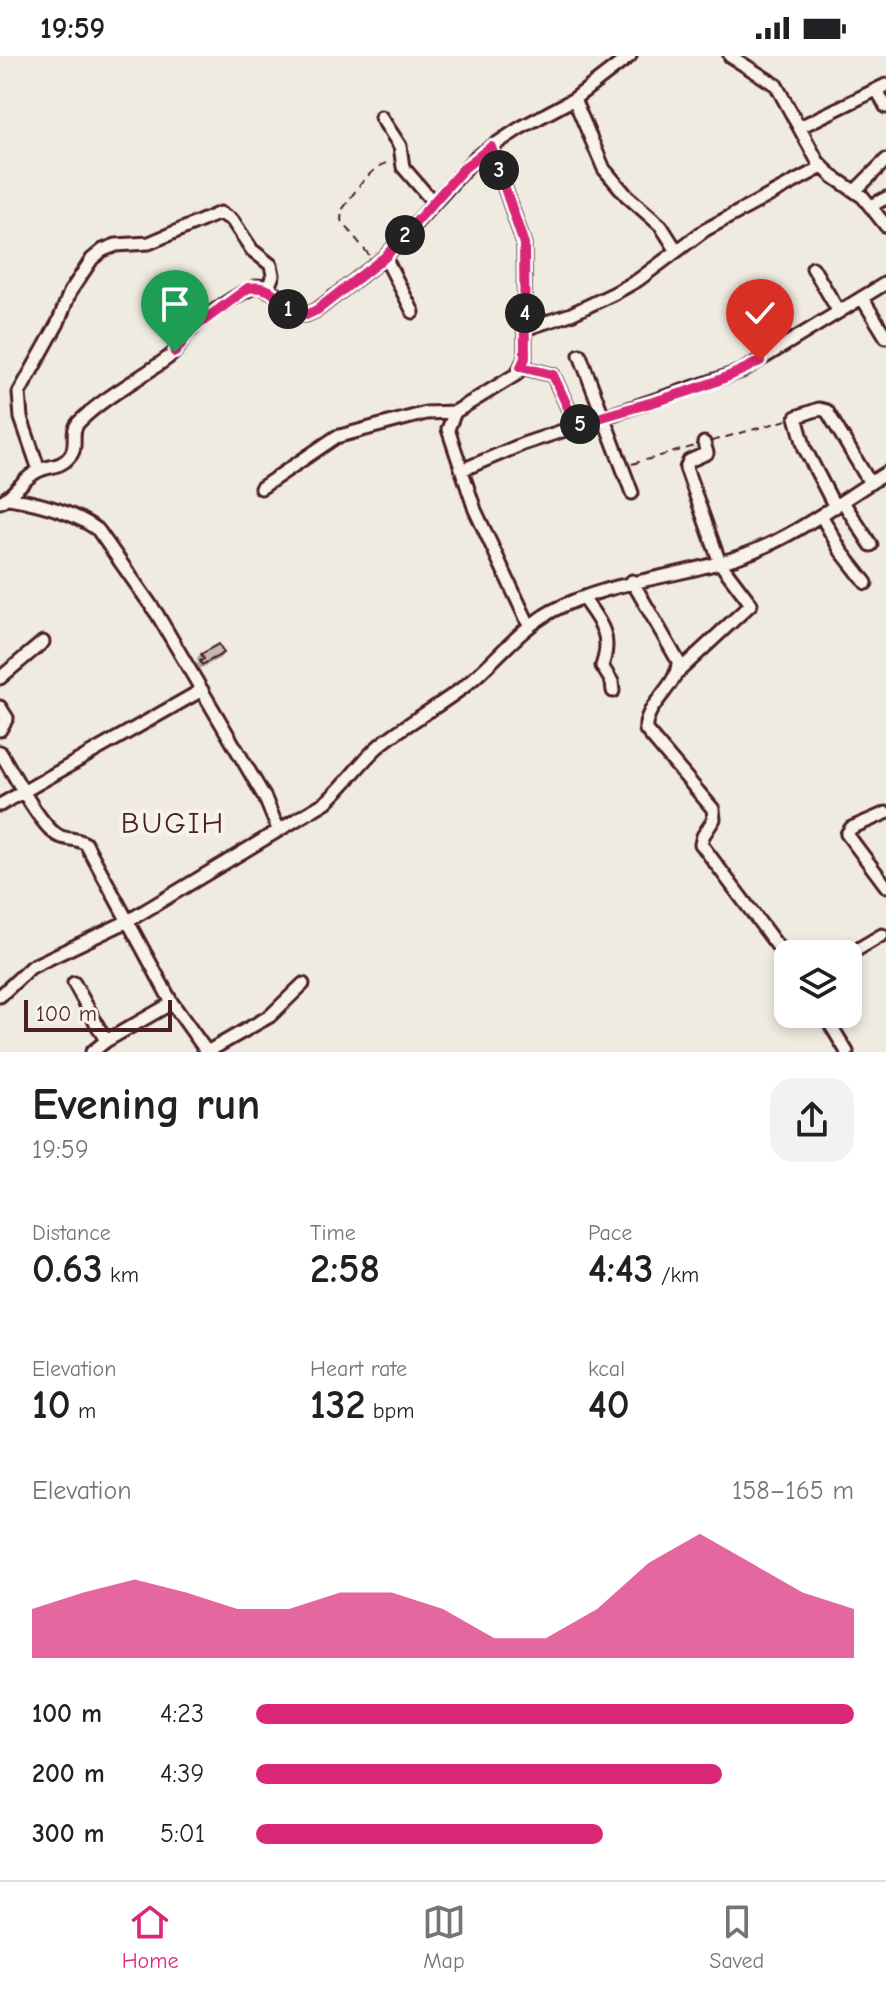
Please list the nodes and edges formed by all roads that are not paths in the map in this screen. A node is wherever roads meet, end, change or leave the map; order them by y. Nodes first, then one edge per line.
1 (630, 56) edge
2 (730, 56) edge
3 (882, 88) edge
4 (574, 99) junction
5 (886, 107) edge
6 (381, 117) dead end
7 (800, 127) junction
8 (491, 147) junction
9 (886, 160) edge
10 (822, 167) junction
11 (855, 191) junction
12 (886, 198) edge
13 (434, 203) junction
14 (871, 206) junction
15 (886, 226) edge
16 (677, 251) junction
17 (381, 260) junction
18 (813, 268) dead end
19 (886, 283) edge
20 (268, 288) junction
21 (862, 298) junction
22 (413, 312) dead end
23 (839, 312) junction
24 (525, 329) junction
25 (886, 337) edge
26 (580, 355) dead end
27 (521, 367) junction
28 (455, 412) junction
29 (605, 416) junction
30 (576, 425) junction
31 (704, 443) dead end
32 (39, 470) junction
33 (462, 470) junction
34 (886, 473) edge
35 (870, 483) junction
36 (261, 488) dead end
37 (632, 493) dead end
38 (4, 500) edge
39 (839, 504) junction
40 (821, 515) junction
41 (871, 545) dead end
42 (720, 563) junction
43 (632, 581) junction
44 (866, 583) dead end
45 (583, 598) junction
46 (529, 625) junction
47 (43, 642) dead end
48 (678, 672) junction
49 (0, 678) edge
50 (202, 690) junction
51 (613, 691) dead end
52 (0, 707) edge
53 (0, 730) edge
54 (0, 752) edge
55 (24, 790) junction
56 (0, 805) edge
57 (886, 813) edge
58 (278, 829) junction
59 (886, 886) edge
60 (128, 921) junction
61 (882, 935) dead end
62 (774, 941) edge
63 (862, 947) edge
64 (74, 983) dead end
65 (303, 984) dead end
66 (1, 992) edge
67 (172, 1003) junction
68 (832, 1028) edge
69 (106, 1041) junction
70 (92, 1052) edge
71 (207, 1052) edge
72 (847, 1052) edge

1 - 4 street
2 - 7 street
3 - 5 street
3 - 7 street
4 - 8 street
4 - 16 street
6 - 13 street
7 - 10 street
8 - 13 street
8 - 24 street
9 - 11 street
10 - 11 street
10 - 16 street
11 - 14 street
12 - 14 street
13 - 17 street
14 - 15 street
16 - 24 street
17 - 20 street
17 - 22 street
18 - 23 street
19 - 21 street
20 - 32 street
20 - 32 street
21 - 23 street
21 - 25 street
23 - 29 street
24 - 27 street
26 - 29 street
27 - 28 street
27 - 30 street
28 - 33 street
28 - 36 street
29 - 30 street
29 - 37 street
30 - 33 street
31 - 42 street
32 - 38 street
33 - 46 street
34 - 35 street
35 - 39 street
35 - 39 street
38 - 50 street
39 - 40 street
39 - 41 street
40 - 42 street
40 - 44 street
42 - 43 street
42 - 48 street
43 - 45 street
43 - 48 street
45 - 46 street
45 - 51 street
46 - 58 street
47 - 49 street
48 - 62 street
50 - 55 street
50 - 58 street
52 - 53 street
54 - 55 street
55 - 56 street
55 - 60 street
57 - 59 street
58 - 60 street
60 - 66 street
60 - 67 street
61 - 63 street
64 - 69 street
65 - 71 street
67 - 69 street
67 - 71 street
68 - 72 street
69 - 70 street

